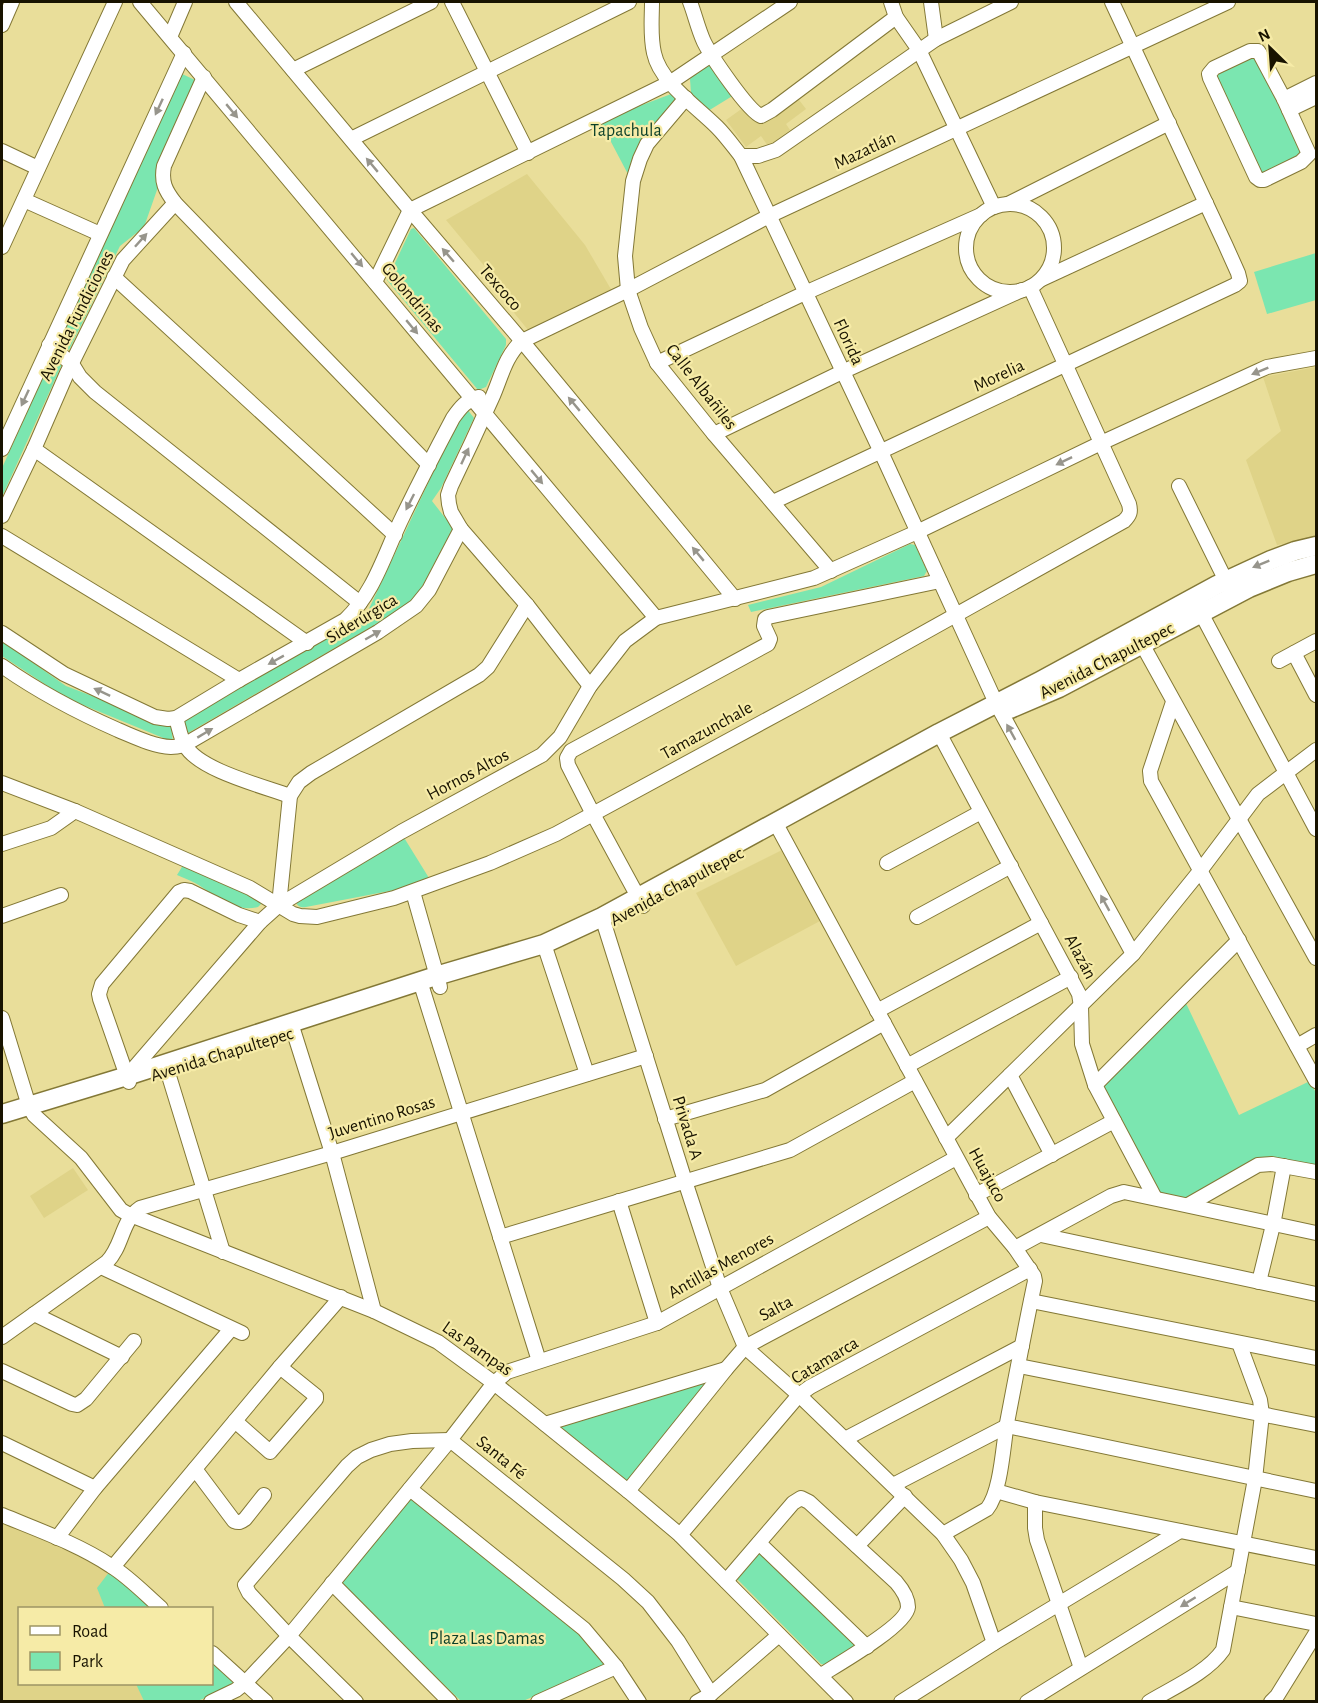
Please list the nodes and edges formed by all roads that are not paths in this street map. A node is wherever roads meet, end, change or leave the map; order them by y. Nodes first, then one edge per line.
1 (12, 2) edge
2 (115, 2) edge
3 (140, 2) edge
4 (185, 2) edge
5 (236, 2) edge
6 (431, 2) edge
7 (453, 2) edge
8 (629, 2) edge
9 (652, 2) edge
10 (690, 2) edge
11 (790, 2) edge
12 (891, 2) edge
13 (932, 2) edge
14 (1011, 2) edge
15 (1112, 2) edge
16 (1221, 3) edge
17 (896, 17) junction
18 (2, 25) edge
19 (170, 37) junction
20 (936, 39) junction
21 (1134, 45) junction
22 (919, 51) junction
23 (184, 53) junction
24 (711, 53) junction
25 (293, 70) junction
26 (488, 72) junction
27 (204, 77) junction
28 (670, 82) junction
29 (1317, 82) edge
30 (1317, 97) edge
31 (686, 98) junction
32 (1287, 105) junction
33 (1170, 123) junction
34 (956, 127) junction
35 (351, 139) junction
36 (2, 151) edge
37 (528, 153) junction
38 (741, 156) junction
39 (38, 168) junction
40 (24, 200) junction
41 (175, 203) junction
42 (1206, 203) junction
43 (1008, 204) junction
44 (410, 210) junction
45 (987, 211) junction
46 (769, 216) junction
47 (100, 234) junction
48 (2, 247) edge
49 (114, 277) junction
50 (375, 282) junction
51 (1031, 286) junction
52 (628, 290) junction
53 (805, 293) junction
54 (522, 341) junction
55 (49, 345) junction
56 (1317, 358) edge
57 (657, 363) junction
58 (72, 364) junction
59 (1065, 364) junction
60 (842, 372) junction
61 (493, 395) junction
62 (471, 398) junction
63 (484, 414) junction
64 (714, 434) junction
65 (1101, 443) junction
66 (2, 449) edge
67 (34, 449) junction
68 (881, 452) junction
69 (429, 465) junction
70 (1179, 486) dead end
71 (773, 502) junction
72 (2, 516) edge
73 (461, 530) junction
74 (917, 532) junction
75 (395, 535) junction
76 (2, 536) edge
77 (1317, 546) edge
78 (1317, 564) edge
79 (831, 571) junction
80 (940, 581) junction
81 (1238, 581) junction
82 (735, 599) junction
83 (360, 603) junction
84 (527, 605) junction
85 (1201, 613) junction
86 (956, 614) junction
87 (656, 618) junction
88 (2, 633) edge
89 (1317, 641) edge
90 (307, 643) junction
91 (1142, 644) junction
92 (1293, 653) junction
93 (1279, 661) dead end
94 (2, 666) edge
95 (239, 680) junction
96 (590, 686) junction
97 (1317, 695) edge
98 (1173, 702) junction
99 (998, 708) junction
100 (176, 718) junction
101 (942, 738) junction
102 (184, 745) junction
103 (1317, 750) edge
104 (1285, 773) junction
105 (2, 783) edge
106 (290, 796) junction
107 (1310, 805) edge
108 (75, 811) junction
109 (981, 812) junction
110 (592, 814) junction
111 (1239, 818) junction
112 (778, 827) junction
113 (1317, 829) edge
114 (2, 844) edge
115 (886, 863) dead end
116 (1011, 867) junction
117 (1200, 871) junction
118 (413, 892) junction
119 (61, 896) dead end
120 (640, 901) junction
121 (279, 904) junction
122 (2, 916) edge
123 (917, 917) dead end
124 (604, 921) junction
125 (260, 922) junction
126 (1041, 923) junction
127 (1239, 940) junction
128 (546, 947) junction
129 (1133, 954) junction
130 (1317, 958) edge
131 (1071, 977) junction
132 (430, 984) junction
133 (1082, 1006) junction
134 (880, 1017) junction
135 (2, 1018) edge
136 (292, 1028) junction
137 (1317, 1035) edge
138 (1297, 1046) junction
139 (646, 1056) junction
140 (906, 1066) junction
141 (167, 1067) junction
142 (587, 1074) junction
143 (1010, 1075) junction
144 (129, 1080) junction
145 (915, 1081) junction
146 (1317, 1082) edge
147 (1095, 1085) junction
148 (31, 1110) junction
149 (462, 1112) junction
150 (2, 1114) edge
151 (665, 1119) junction
152 (1114, 1121) junction
153 (2, 1126) edge
154 (946, 1138) junction
155 (332, 1153) junction
156 (1052, 1155) junction
157 (956, 1158) junction
158 (1284, 1166) junction
159 (1317, 1172) edge
160 (685, 1181) junction
161 (205, 1189) junction
162 (976, 1195) junction
163 (1155, 1198) junction
164 (619, 1201) junction
165 (1188, 1205) junction
166 (131, 1215) junction
167 (988, 1217) junction
168 (1273, 1225) junction
169 (1317, 1233) edge
170 (1041, 1235) junction
171 (500, 1237) junction
172 (1015, 1248) junction
173 (223, 1252) junction
174 (101, 1267) junction
175 (1030, 1269) junction
176 (1259, 1282) junction
177 (720, 1288) junction
178 (1317, 1294) edge
179 (341, 1298) junction
180 (1030, 1302) junction
181 (374, 1311) junction
182 (34, 1314) junction
183 (657, 1323) junction
184 (2, 1337) edge
185 (134, 1341) dead end
186 (1239, 1343) junction
187 (1022, 1346) junction
188 (745, 1347) junction
189 (122, 1357) junction
190 (1317, 1358) edge
191 (538, 1361) junction
192 (1019, 1366) junction
193 (280, 1367) junction
194 (726, 1369) junction
195 (2, 1371) edge
196 (494, 1383) junction
197 (799, 1395) junction
198 (1262, 1414) junction
199 (235, 1421) junction
200 (545, 1424) junction
201 (1317, 1425) edge
202 (1007, 1426) junction
203 (845, 1439) junction
204 (450, 1440) junction
205 (2, 1443) edge
206 (195, 1468) junction
207 (1255, 1479) junction
208 (893, 1485) junction
209 (95, 1488) junction
210 (410, 1489) junction
211 (628, 1491) junction
212 (996, 1491) junction
213 (1317, 1491) edge
214 (264, 1495) dead end
215 (905, 1496) junction
216 (1035, 1502) junction
217 (2, 1515) edge
218 (1180, 1530) junction
219 (943, 1534) junction
220 (680, 1535) junction
221 (57, 1538) junction
222 (759, 1543) junction
223 (1243, 1543) junction
224 (857, 1546) junction
225 (1317, 1558) edge
226 (113, 1567) junction
227 (1238, 1571) junction
228 (726, 1581) junction
229 (332, 1583) junction
230 (1059, 1604) junction
231 (160, 1607) edge
232 (1231, 1607) junction
233 (1317, 1624) edge
234 (1317, 1633) edge
235 (779, 1635) junction
236 (289, 1636) junction
237 (994, 1643) junction
238 (867, 1647) junction
239 (213, 1654) edge
240 (616, 1667) junction
241 (1081, 1668) junction
242 (821, 1675) junction
243 (246, 1683) junction
244 (711, 1694) junction
245 (843, 1700) edge
246 (211, 1701) edge
247 (266, 1701) edge
248 (356, 1701) edge
249 (450, 1701) edge
250 (538, 1701) edge
251 (639, 1701) edge
252 (697, 1701) edge
253 (902, 1701) edge
254 (1027, 1701) edge
255 (1149, 1701) edge
256 (1271, 1701) edge

1 - 18 street
2 - 39 street
3 - 19 street, Golondrinas
4 - 19 street
5 - 25 street, Texcoco
6 - 25 street
7 - 26 street
8 - 26 street
9 - 28 street, Florida
10 - 24 street
11 - 24 street
12 - 17 street
13 - 20 street
14 - 20 street
15 - 21 street
16 - 21 street, Mazatlán
17 - 22 street
17 - 24 street
19 - 23 street, Golondrinas
20 - 22 street
21 - 33 street
21 - 34 street, Mazatlán
22 - 34 street
22 - 38 street
23 - 27 street, Golondrinas
23 -> 47 street, Avenida Fundiciones
24 - 28 street
25 - 35 street, Texcoco
26 - 35 street
26 - 37 street
27 - 41 street
27 -> 50 street, Golondrinas
28 - 31 street, Florida
28 - 37 street
29 - 32 street
30 - 32 street
31 - 38 street, Florida
31 - 52 street, Calle Albañiles
32 - 32 street
33 - 42 street
33 - 43 street
34 - 45 street
34 - 46 street, Mazatlán
44 -> 35 street, Texcoco
36 - 39 street
37 - 44 street
38 - 46 street, Florida
39 - 40 street
40 - 47 street
40 - 48 street
49 -> 41 street, Avenida Fundiciones
41 - 69 street
42 - 51 street
42 - 59 street, Morelia
43 - 45 street
43 - 51 street
44 - 50 street
54 -> 44 street, Texcoco
45 - 51 street
45 - 53 street
46 - 52 street, Mazatlán
46 - 53 street, Florida
47 - 55 street, Avenida Fundiciones
49 - 58 street, Avenida Fundiciones
49 - 75 street
50 -> 62 street, Golondrinas
51 - 59 street
51 - 60 street
52 - 54 street, Mazatlán
52 - 57 street, Calle Albañiles
53 - 57 street
53 - 60 street, Florida
54 - 61 street
82 -> 54 street, Texcoco
55 - 58 street
55 -> 66 street, Avenida Fundiciones
56 -> 65 street, Hornos Altos
57 - 64 street, Calle Albañiles
58 - 67 street, Avenida Fundiciones
58 - 83 street
59 - 65 street
59 - 68 street, Morelia
60 - 64 street
60 - 68 street, Florida
61 - 62 street
61 - 63 street
62 - 63 street, Golondrinas
62 - 69 street, Siderúrgica
73 -> 63 street
63 -> 87 street, Golondrinas
64 - 71 street, Calle Albañiles
65 -> 74 street, Hornos Altos
65 - 86 street, Tamazunchale
67 - 72 street, Avenida Fundiciones
67 - 90 street
68 - 71 street, Morelia
68 - 74 street, Florida
69 -> 75 street, Siderúrgica
70 - 81 street
71 - 79 street, Calle Albañiles
73 - 84 street
102 -> 73 street, Siderúrgica
74 - 79 street, Hornos Altos
74 - 80 street, Florida
75 - 83 street, Siderúrgica
76 - 95 street
77 -> 81 main road, Avenida Chapultepec
78 - 81 main road, Avenida Chapultepec
79 - 82 street, Hornos Altos
80 - 86 street, Florida
80 - 110 street
81 - 85 main road, Avenida Chapultepec
81 - 99 main road, Avenida Chapultepec
82 - 87 street, Hornos Altos
83 - 90 street, Siderúrgica
84 - 96 street
84 - 106 street
85 - 91 main road, Avenida Chapultepec
85 - 104 street
86 - 99 street, Florida
86 - 110 street, Tamazunchale
87 - 96 street, Hornos Altos
100 -> 88 street
89 - 92 street
90 -> 95 street, Siderúrgica
91 - 98 street
91 - 99 main road, Avenida Chapultepec
92 - 93 street
92 - 97 street
94 - 102 street
95 - 100 street, Siderúrgica
96 - 121 street, Hornos Altos
98 - 111 street
98 - 117 street
99 - 101 main road, Avenida Chapultepec
129 -> 99 street, Florida
100 - 102 street
101 - 109 street, Alazán
101 - 112 main road, Avenida Chapultepec
102 - 106 street
103 - 104 street
104 - 107 street
104 - 111 street
105 - 108 street
106 - 121 street
107 - 113 street
108 - 114 street
108 - 121 street
109 - 115 street
109 - 116 street, Alazán
110 - 118 street, Tamazunchale
110 - 120 street
111 - 117 street
111 - 130 street
112 - 120 main road, Avenida Chapultepec
112 - 134 street, Huajuco
116 - 123 street
116 - 126 street, Alazán
117 - 127 street
117 - 129 street
118 - 121 street, Tamazunchale
118 - 132 street
119 - 122 street
120 - 124 main road, Avenida Chapultepec
121 - 125 street, Hornos Altos
124 - 128 main road, Avenida Chapultepec
124 - 139 street, Privada A
125 - 144 street, Hornos Altos
125 - 144 street
126 - 131 street, Alazán
126 - 134 street
127 - 138 street
127 - 147 street
128 - 132 main road, Avenida Chapultepec
128 - 142 street
129 - 133 street
131 - 133 street, Alazán
131 - 140 street
132 - 136 main road, Avenida Chapultepec
132 - 149 street
133 - 143 street
133 - 147 street, Alazán
134 - 140 street, Huajuco
134 - 151 street
135 - 148 street
136 - 141 main road, Avenida Chapultepec
136 - 155 street
137 - 138 street
138 - 146 street
139 - 142 street, Juventino Rosas
139 - 151 street, Privada A
140 - 145 street, Huajuco
141 - 144 main road, Avenida Chapultepec
141 - 161 street
142 - 149 street, Juventino Rosas
143 - 154 street
143 - 156 street
144 - 148 main road, Avenida Chapultepec
145 - 154 street, Huajuco
145 - 160 street
147 - 152 street, Alazán
148 - 150 main road
148 - 153 main road, Avenida Chapultepec
148 - 166 street, Las Pampas
149 - 155 street, Juventino Rosas
149 - 171 street
151 - 160 street, Privada A
152 - 156 street
152 - 163 street, Alazán
154 - 157 street, Huajuco
155 - 161 street, Juventino Rosas
155 - 181 street
156 - 162 street
157 - 162 street, Huajuco
157 - 177 street, Antillas Menores
158 - 159 street
158 - 165 street
158 - 168 street
160 - 164 street
160 - 177 street, Privada A
161 - 166 street, Juventino Rosas
161 - 173 street
162 - 167 street, Huajuco
163 - 165 street
163 - 170 street
164 - 171 street
164 - 183 street
165 - 168 street
166 - 173 street, Las Pampas
166 - 174 street
167 - 172 street, Huajuco
167 - 188 street, Salta
168 - 169 street
168 - 176 street
170 - 172 street
170 - 176 street
171 - 191 street
172 - 175 street, Huajuco
173 - 179 street, Las Pampas
174 - 182 street
174 - 209 street
175 - 180 street
175 - 197 street, Catamarca
176 - 178 street
177 - 183 street, Antillas Menores
177 - 188 street, Privada A
179 - 181 street, Las Pampas
179 - 193 street
180 - 186 street
180 - 187 street
181 - 196 street, Las Pampas
182 - 184 street
182 - 189 street
183 - 191 street, Antillas Menores
185 - 189 street
186 - 190 street
186 - 198 street
187 - 192 street
187 - 203 street
188 - 194 street, Salta
188 - 197 street
189 - 195 street
191 - 196 street, Antillas Menores
192 - 198 street
192 - 202 street
193 - 199 street
193 - 199 street
194 - 200 street
194 - 211 street, Salta
196 - 200 street, Las Pampas
196 - 204 street
197 - 203 street
197 - 220 street, Catamarca
198 - 201 street
198 - 207 street
199 - 206 street
200 - 211 street, Las Pampas
202 - 207 street
202 - 208 street
202 - 212 street
203 - 208 street
204 - 210 street
204 - 236 street, Santa Fé
204 - 244 street, Santa Fé
205 - 209 street
206 - 214 street
206 - 226 street
207 - 213 street
207 - 223 street
208 - 215 street
209 - 221 street
210 - 229 street
210 - 240 street
211 - 220 street, Las Pampas
212 - 216 street
212 - 219 street
215 - 219 street
215 - 224 street
216 - 218 street
216 - 230 street
217 - 221 street
218 - 223 street
218 - 230 street
219 - 237 street
220 - 228 street, Las Pampas
221 - 226 street
222 - 224 street
222 - 228 street
222 - 238 street
223 - 225 street
223 - 227 street
224 - 238 street
226 - 231 street
227 - 232 street
227 -> 241 street
228 - 235 street, Las Pampas
229 - 236 street
229 - 249 street
230 - 237 street
230 - 241 street
232 - 233 street
232 - 255 street
234 - 256 street
235 - 242 street, Las Pampas
235 - 244 street
236 - 243 street
236 - 248 street
237 - 253 street
238 - 242 street
239 - 243 street
240 - 250 street
240 - 251 street
241 - 254 street
242 - 245 street, Las Pampas
243 - 246 street
243 - 247 street
244 - 252 street

